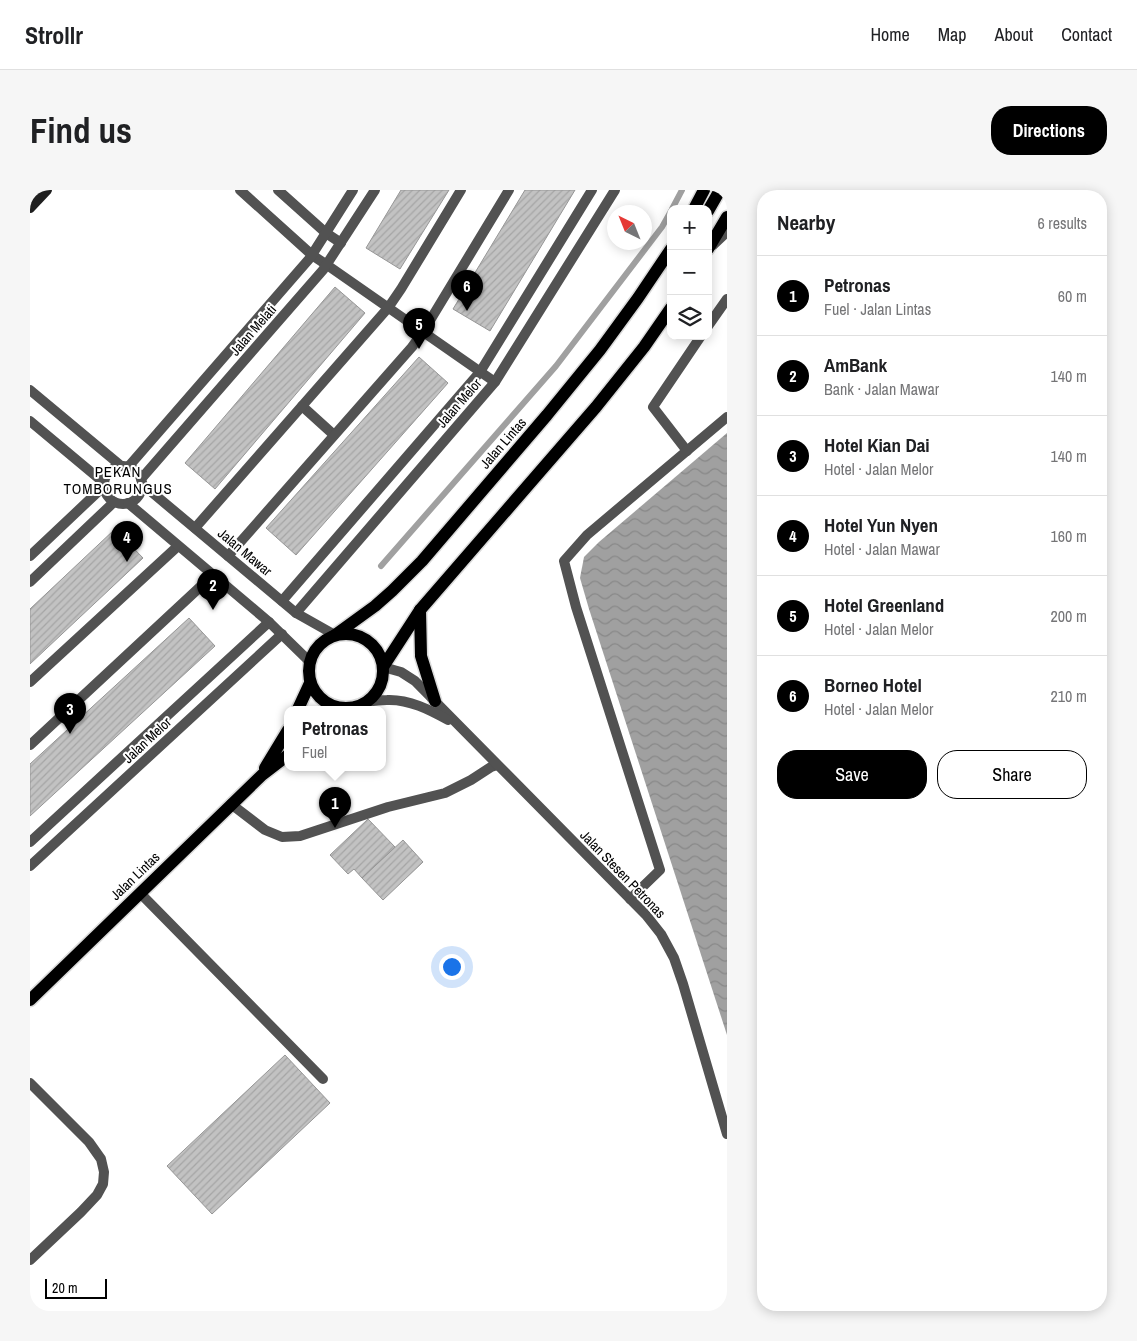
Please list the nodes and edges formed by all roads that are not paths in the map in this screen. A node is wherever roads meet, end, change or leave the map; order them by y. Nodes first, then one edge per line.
1 (47, 190) edge
2 (240, 190) edge
3 (278, 190) edge
4 (353, 190) edge
5 (375, 190) edge
6 (462, 190) edge
7 (509, 190) edge
8 (592, 190) edge
9 (615, 190) edge
10 (704, 190) edge
11 (720, 190) edge
12 (696, 205) edge
13 (711, 205) edge
14 (30, 208) edge
15 (727, 217) edge
16 (727, 232) edge
17 (326, 234) junction
18 (341, 243) junction
19 (712, 243) edge
20 (712, 246) edge
21 (670, 250) edge
22 (312, 255) junction
23 (327, 265) junction
24 (667, 268) edge
25 (727, 299) edge
26 (632, 306) junction
27 (388, 308) junction
28 (667, 314) edge
29 (712, 320) edge
30 (423, 332) junction
31 (699, 340) edge
32 (480, 372) junction
33 (495, 382) junction
34 (30, 390) edge
35 (302, 406) junction
36 (727, 417) edge
37 (30, 421) edge
38 (334, 435) junction
39 (687, 451) junction
40 (124, 466) junction
41 (142, 482) junction
42 (103, 485) junction
43 (114, 502) junction
44 (128, 503) junction
45 (195, 528) junction
46 (178, 546) junction
47 (30, 556) edge
48 (228, 556) junction
49 (213, 574) junction
50 (30, 582) edge
51 (282, 601) junction
52 (420, 610) junction
53 (296, 613) junction
54 (269, 622) junction
55 (282, 634) junction
56 (335, 635) junction
57 (309, 661) junction
58 (383, 667) junction
59 (30, 682) edge
60 (310, 683) junction
61 (435, 701) junction
62 (367, 702) junction
63 (299, 706) edge
64 (332, 706) edge
65 (358, 706) edge
66 (458, 725) junction
67 (284, 737) edge
68 (30, 745) edge
69 (284, 758) edge
70 (497, 764) junction
71 (262, 775) junction
72 (232, 804) junction
73 (30, 842) edge
74 (30, 866) edge
75 (140, 893) junction
76 (630, 899) junction
77 (30, 1000) edge
78 (323, 1079) dead end
79 (32, 1090) edge
80 (727, 1134) edge
81 (30, 1260) edge

1 - 14 main road
2 - 22 street
3 - 17 street
4 - 17 street, Jalan Melati
5 - 18 street, Jalan Melati
6 - 27 street
7 - 30 street
8 - 32 street, Jalan Melor
9 - 33 street, Jalan Melor
10 - 12 main road
11 - 13 main road
15 - 19 main road
16 - 20 street
17 - 18 street
17 - 22 street, Jalan Melati
18 - 23 street, Jalan Melati
21 - 26 main road, Jalan Lintas
22 - 23 street
22 - 40 street, Jalan Melati
23 - 27 street
23 - 41 street, Jalan Melati
24 - 26 main road
25 - 29 street
26 - 56 main road, Jalan Lintas
27 - 30 street
27 - 35 street
28 - 52 main road
30 - 32 street
30 - 38 street
31 - 39 street
32 - 33 street
32 - 51 street, Jalan Melor
33 - 53 street, Jalan Melor
34 - 40 street
35 - 38 street
35 - 45 street
36 - 39 street
37 - 42 street
38 - 48 street
39 - 76 street
40 - 41 street
40 - 42 street
41 - 44 street
41 - 45 street, Jalan Mawar
42 - 43 street
42 - 47 street
43 - 44 street
43 - 50 street
44 - 46 street
45 - 48 street, Jalan Mawar
46 - 49 street
46 - 59 street
48 - 51 street, Jalan Mawar
49 - 54 street
49 - 68 street
51 - 53 street, Jalan Mawar
52 - 58 main road
52 - 61 main road
53 - 56 street, Jalan Mawar
54 - 55 street
54 - 73 street, Jalan Melor
55 - 57 street
55 - 74 street, Jalan Melor
56 - 57 main road
56 - 58 main road
57 - 60 main road
58 - 61 street, Jalan Stesen Petronas
58 - 62 main road
60 - 63 main road
60 - 64 main road
61 - 66 street, Jalan Stesen Petronas
62 - 65 main road
62 - 66 street, Jalan Stesen Petronas
66 - 70 street, Jalan Stesen Petronas
67 - 71 main road, Jalan Lintas
69 - 71 main road, Jalan Lintas
70 - 72 street
70 - 76 street, Jalan Stesen Petronas
71 - 72 main road, Jalan Lintas
72 - 75 main road, Jalan Lintas
75 - 77 main road, Jalan Lintas
75 - 78 street
76 - 80 street, Jalan Stesen Petronas
79 - 81 street

